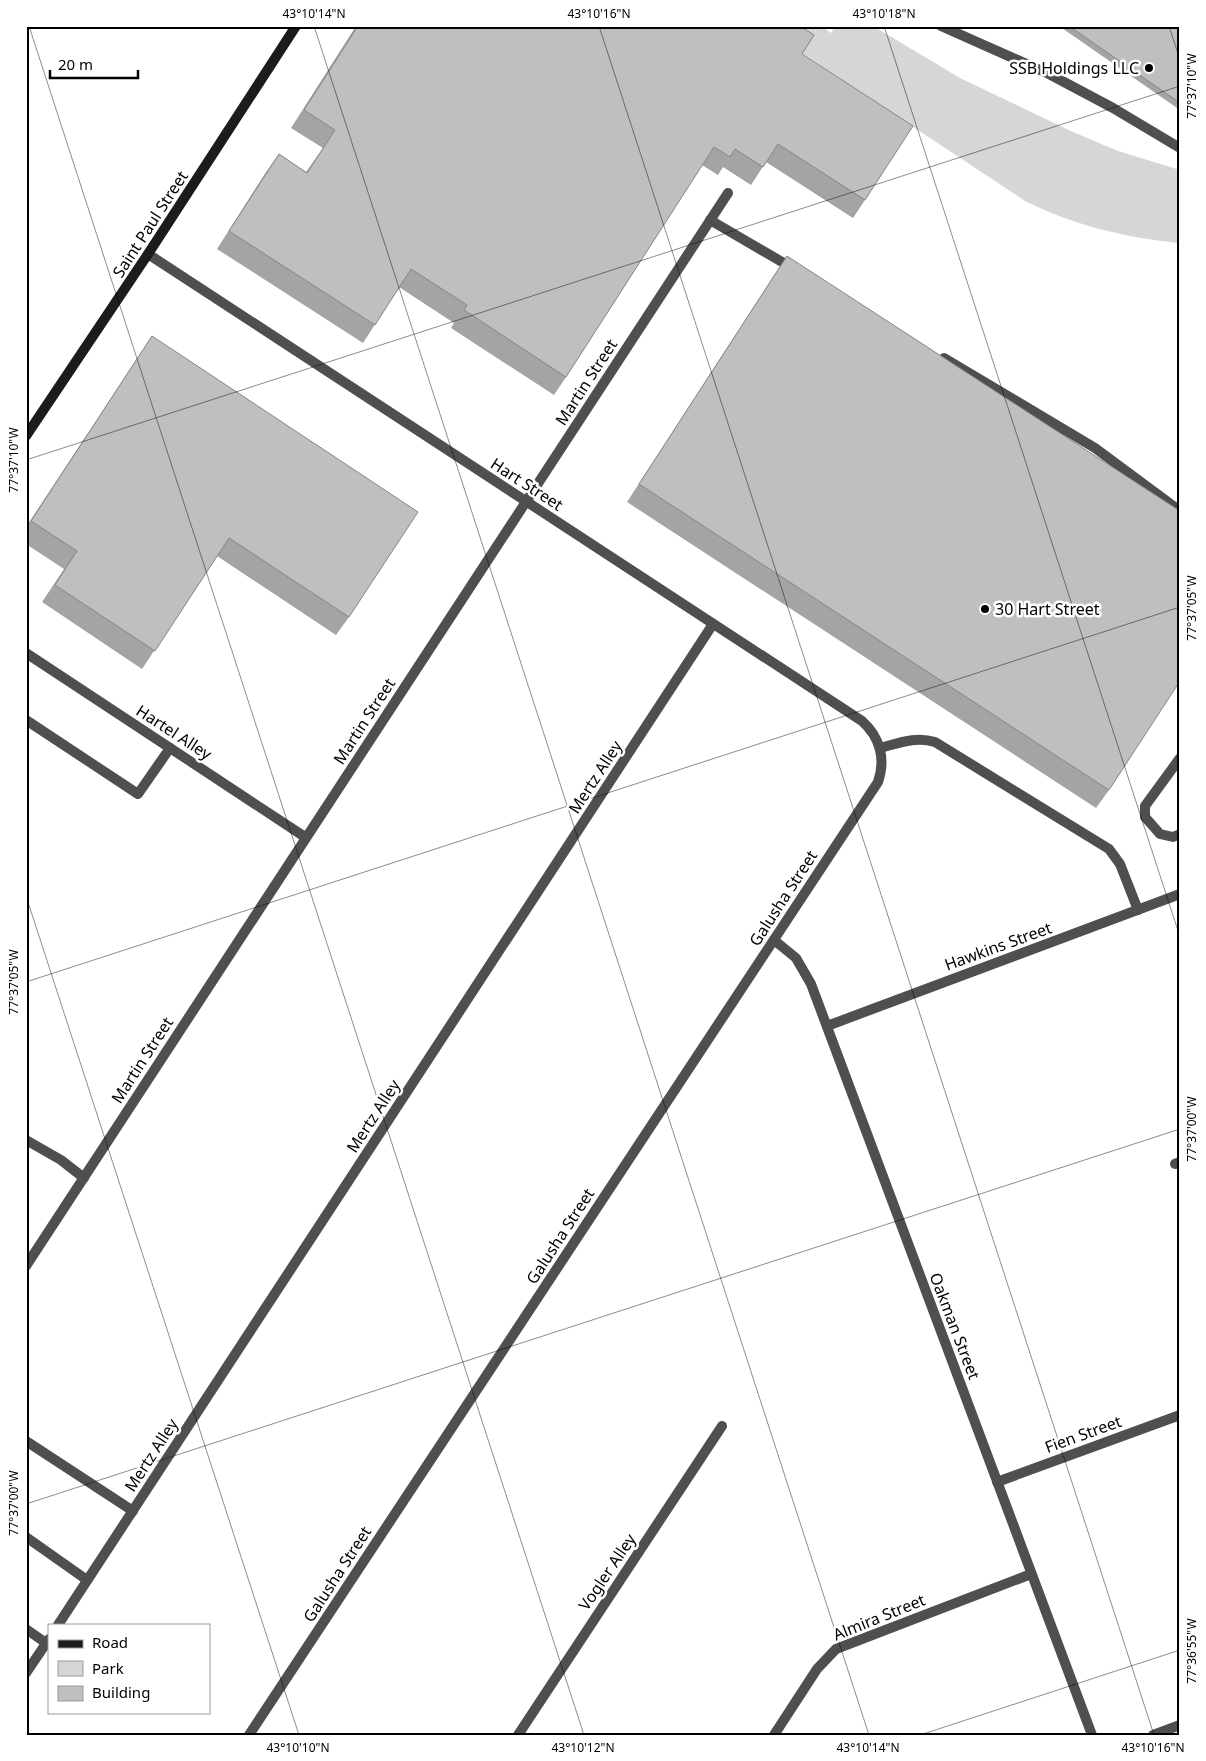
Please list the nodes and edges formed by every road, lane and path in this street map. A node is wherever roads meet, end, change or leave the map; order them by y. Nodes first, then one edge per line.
1 (296, 26) edge
2 (941, 26) edge
3 (1180, 148) edge
4 (728, 194) dead end
5 (710, 220) junction
6 (148, 254) junction
7 (804, 276) edge
8 (932, 352) edge
9 (26, 436) edge
10 (526, 501) junction
11 (1180, 511) edge
12 (713, 624) junction
13 (26, 653) edge
14 (26, 720) edge
15 (170, 748) junction
16 (880, 748) junction
17 (1180, 758) edge
18 (1180, 834) edge
19 (305, 837) junction
20 (1180, 894) edge
21 (1138, 910) junction
22 (774, 940) junction
23 (826, 1026) junction
24 (26, 1140) edge
25 (84, 1178) junction
26 (26, 1266) edge
27 (1180, 1415) edge
28 (722, 1426) dead end
29 (26, 1441) edge
30 (997, 1482) junction
31 (132, 1511) junction
32 (26, 1537) edge
33 (1031, 1574) junction
34 (87, 1580) junction
35 (59, 1624) edge
36 (26, 1630) edge
37 (47, 1641) edge
38 (26, 1673) edge
39 (1180, 1725) edge
40 (249, 1735) edge
41 (518, 1735) edge
42 (774, 1735) edge
43 (1092, 1735) edge
44 (1153, 1735) edge

1 - 6 main road, Saint Paul Street
2 - 3 street
4 - 5 street, Martin Street
5 - 7 street
5 - 10 street, Martin Street
6 - 9 main road, Saint Paul Street
6 - 10 street, Hart Street
8 - 11 street
10 - 12 street, Hart Street
10 - 19 street, Martin Street
12 - 16 street, Hart Street
12 - 31 street, Mertz Alley
13 - 15 street, Hartel Alley
14 - 15 street
15 - 19 street, Hartel Alley
16 - 21 street
16 - 22 street, Galusha Street
17 - 18 street
19 - 25 street, Martin Street
20 - 21 street, Hawkins Street
21 - 23 street, Hawkins Street
22 - 23 street, Oakman Street
22 - 40 street, Galusha Street
23 - 30 street, Oakman Street
24 - 25 street
25 - 26 street, Martin Street
27 - 30 street, Fien Street
28 - 41 street, Vogler Alley
29 - 31 street
30 - 33 street, Oakman Street
31 - 34 street, Mertz Alley
32 - 34 street
33 - 42 street, Almira Street
33 - 43 street, Oakman Street
34 - 35 street, Mertz Alley
36 - 37 street
37 - 38 street
39 - 44 street

